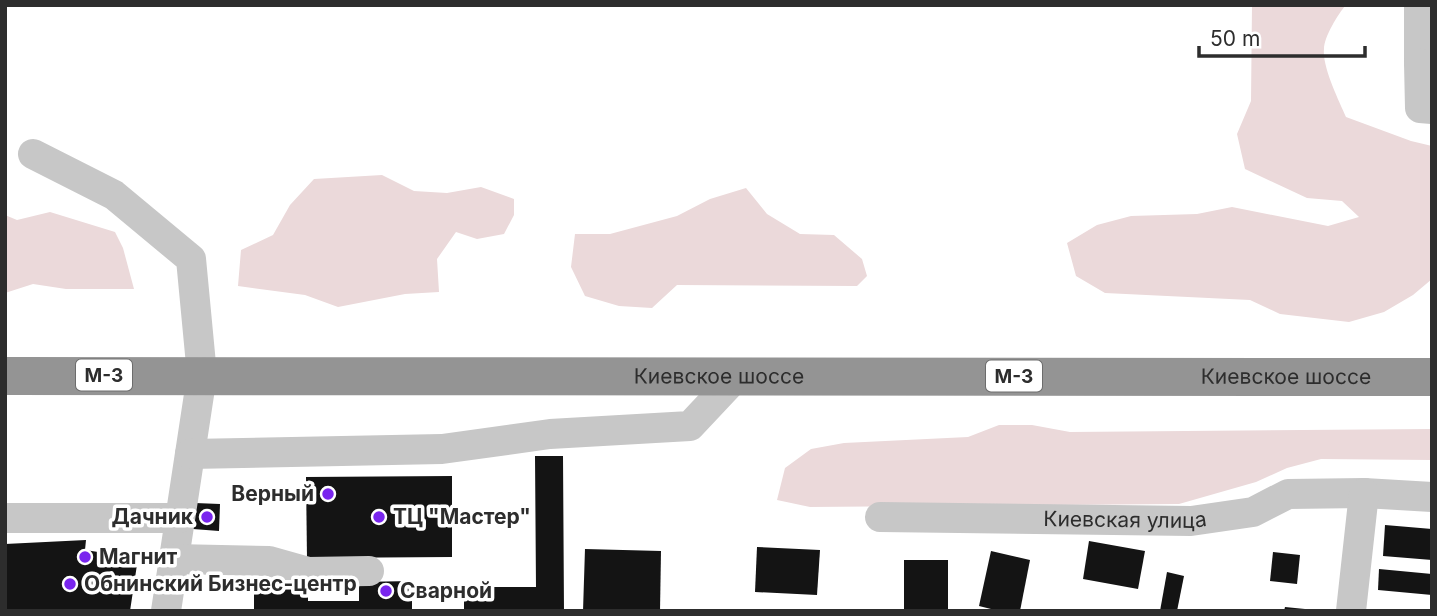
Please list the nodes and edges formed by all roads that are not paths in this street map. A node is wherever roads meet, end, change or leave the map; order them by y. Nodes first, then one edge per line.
1 (1419, 5) edge
2 (1426, 63) edge
3 (1432, 108) edge
4 (33, 155) dead end
5 (202, 375) junction
6 (5, 376) edge
7 (737, 376) junction
8 (1432, 377) edge
9 (190, 454) junction
10 (1364, 493) junction
11 (1432, 497) edge
12 (880, 517) dead end
13 (5, 518) edge
14 (180, 518) junction
15 (174, 559) junction
16 (369, 571) dead end
17 (166, 611) edge
18 (1351, 611) edge

1 - 2 street
2 - 3 street
4 - 5 street
5 - 6 highway, Киевское шоссе / М-3
5 - 7 highway, Киевское шоссе / М-3
5 - 9 street
7 - 8 highway, Киевское шоссе / М-3
7 - 9 street
9 - 14 street
10 - 11 street, Киевская улица
10 - 12 street, Киевская улица
10 - 18 street
13 - 14 street
14 - 15 street
15 - 16 street
15 - 17 street

